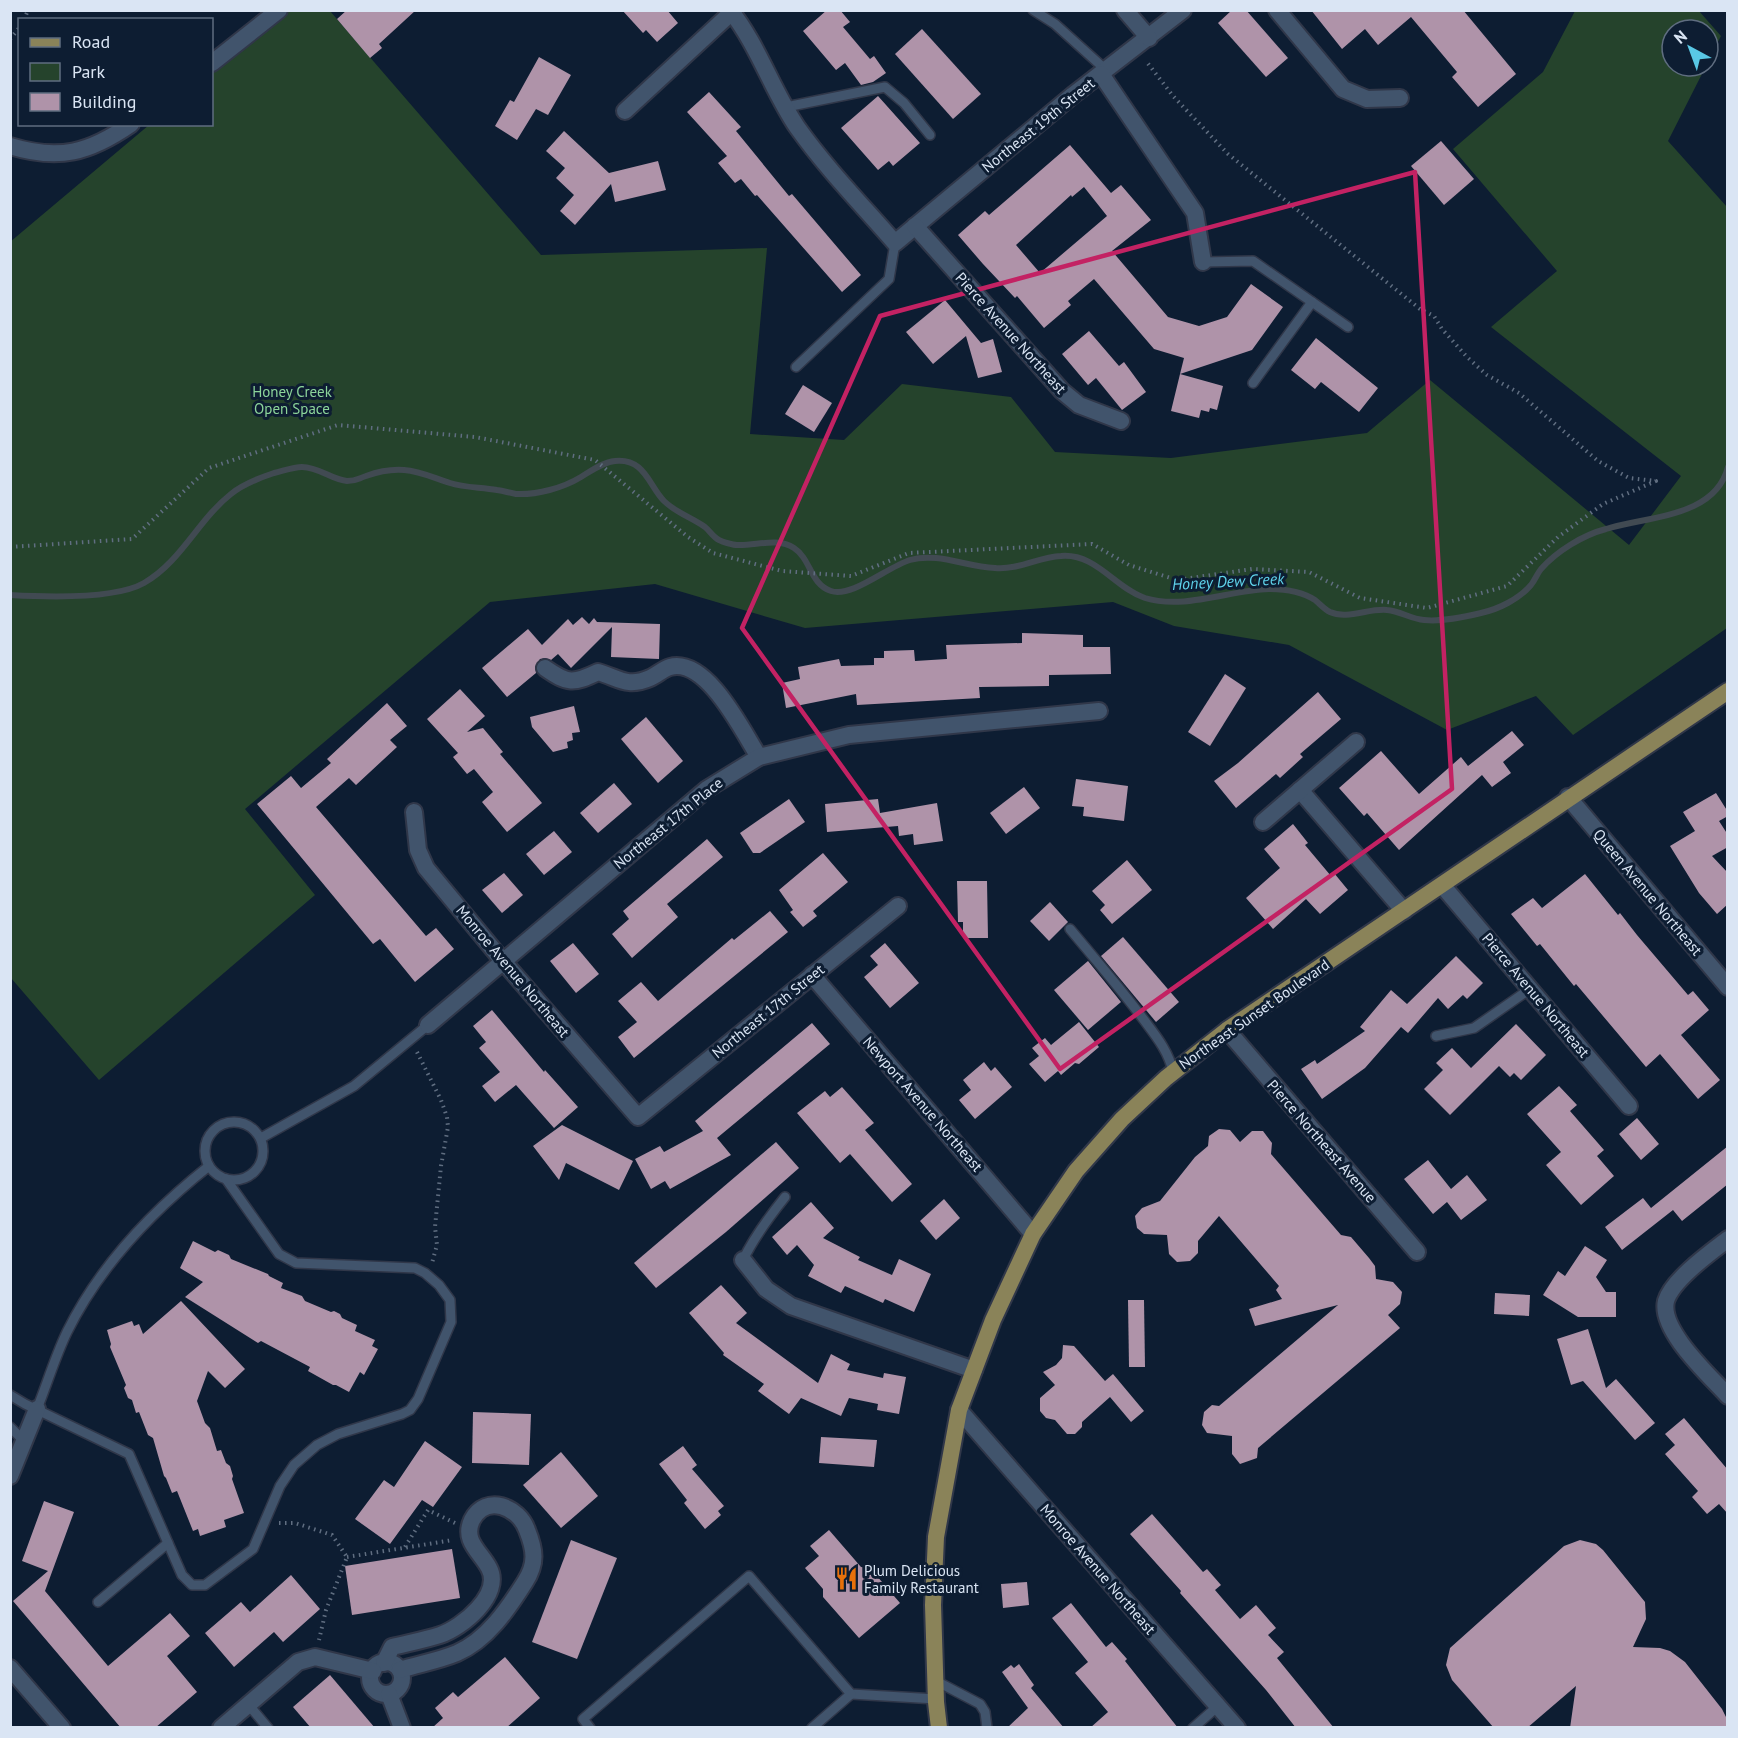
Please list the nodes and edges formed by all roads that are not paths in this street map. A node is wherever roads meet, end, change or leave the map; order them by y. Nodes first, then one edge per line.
1 (279, 10) edge
2 (1033, 10) edge
3 (1125, 10) edge
4 (1183, 10) edge
5 (1277, 10) edge
6 (731, 11) edge
7 (1143, 43) junction
8 (213, 62) edge
9 (1104, 72) junction
10 (1400, 98) dead end
11 (786, 107) junction
12 (625, 111) dead end
13 (128, 126) edge
14 (930, 135) dead end
15 (10, 146) edge
16 (915, 226) junction
17 (895, 243) junction
18 (1203, 262) joint
19 (1312, 302) junction
20 (1348, 327) dead end
21 (796, 367) dead end
22 (1253, 383) dead end
23 (1121, 420) dead end
24 (545, 668) dead end
25 (1728, 691) edge
26 (1099, 711) dead end
27 (1356, 742) dead end
28 (759, 757) junction
29 (1300, 790) junction
30 (1568, 797) junction
31 (414, 812) dead end
32 (1263, 822) dead end
33 (1442, 885) junction
34 (898, 906) dead end
35 (1404, 911) junction
36 (1070, 929) dead end
37 (502, 960) junction
38 (812, 975) junction
39 (1727, 986) edge
40 (1530, 989) junction
41 (428, 1025) joint
42 (1227, 1030) junction
43 (1436, 1036) dead end
44 (1173, 1072) junction
45 (1629, 1106) dead end
46 (638, 1117) joint
47 (261, 1138) junction
48 (209, 1166) junction
49 (226, 1179) junction
50 (785, 1197) dead end
51 (1033, 1234) junction
52 (1728, 1239) edge
53 (1417, 1252) dead end
54 (743, 1260) joint
55 (974, 1370) junction
56 (10, 1395) edge
57 (1728, 1396) edge
58 (37, 1409) junction
59 (959, 1410) junction
60 (10, 1426) edge
61 (24, 1442) junction
62 (10, 1476) edge
63 (168, 1543) junction
64 (98, 1602) dead end
65 (378, 1667) junction
66 (10, 1668) edge
67 (400, 1670) junction
68 (936, 1681) junction
69 (389, 1694) junction
70 (851, 1694) junction
71 (936, 1699) junction
72 (248, 1704) junction
73 (1218, 1706) junction
74 (62, 1728) edge
75 (221, 1728) edge
76 (268, 1728) edge
77 (402, 1728) edge
78 (590, 1728) edge
79 (812, 1728) edge
80 (939, 1728) edge
81 (987, 1728) edge
82 (1193, 1728) edge
83 (1236, 1728) edge

1 - 8 street
2 - 9 lane
3 - 7 street
4 - 7 street, Northeast 19th Street
5 - 10 street
6 - 11 street
6 - 12 street
7 - 9 street, Northeast 19th Street
9 - 16 street, Northeast 19th Street
9 - 18 street
11 - 14 lane
11 - 17 street
13 - 15 street
16 - 17 street, Northeast 19th Street
16 - 23 street, Pierce Avenue Northeast
17 - 21 lane
18 - 19 lane
19 - 20 lane
19 - 22 lane
24 - 28 street
25 - 30 main road, Northeast Sunset Boulevard
26 - 28 street, Northeast 17th Place
27 - 29 street
28 - 37 street, Northeast 17th Place
29 - 32 street
29 - 35 street
30 - 33 main road, Northeast Sunset Boulevard
30 - 39 street, Queen Avenue Northeast
31 - 37 street, Monroe Avenue Northeast
33 - 35 main road, Northeast Sunset Boulevard
33 - 40 street, Pierce Avenue Northeast
34 - 38 street, Northeast 17th Street
35 - 42 main road, Northeast Sunset Boulevard
36 - 44 lane
37 - 41 street, Northeast 17th Place
37 - 46 street, Monroe Avenue Northeast
38 - 46 street, Northeast 17th Street
38 - 51 street, Newport Avenue Northeast
40 - 43 lane
40 - 45 street, Pierce Avenue Northeast
41 - 47 lane
42 - 44 main road, Northeast Sunset Boulevard
42 - 53 street, Pierce Northeast Avenue
44 - 51 main road, Northeast Sunset Boulevard
47 - 48 lane
47 - 49 lane
48 - 49 lane
48 - 58 lane
49 - 63 lane
50 - 54 lane
51 - 55 main road, Northeast Sunset Boulevard
52 - 57 street
54 - 55 street
55 - 59 main road, Northeast Sunset Boulevard
56 - 58 lane
58 - 61 street
58 - 63 lane
59 - 68 main road, Northeast Sunset Boulevard
59 - 73 street, Monroe Avenue Northeast
60 - 61 lane
61 - 62 street
63 - 64 lane
65 - 67 street
65 - 67 street
65 - 69 street
65 - 72 street
66 - 74 street
67 - 69 street
68 - 71 main road, Northeast Sunset Boulevard
68 - 81 lane
69 - 77 street
70 - 71 lane
70 - 78 lane
70 - 79 lane
71 - 80 main road, Northeast Sunset Boulevard
72 - 75 street
72 - 76 lane
73 - 82 lane
73 - 83 street, Monroe Avenue Northeast

